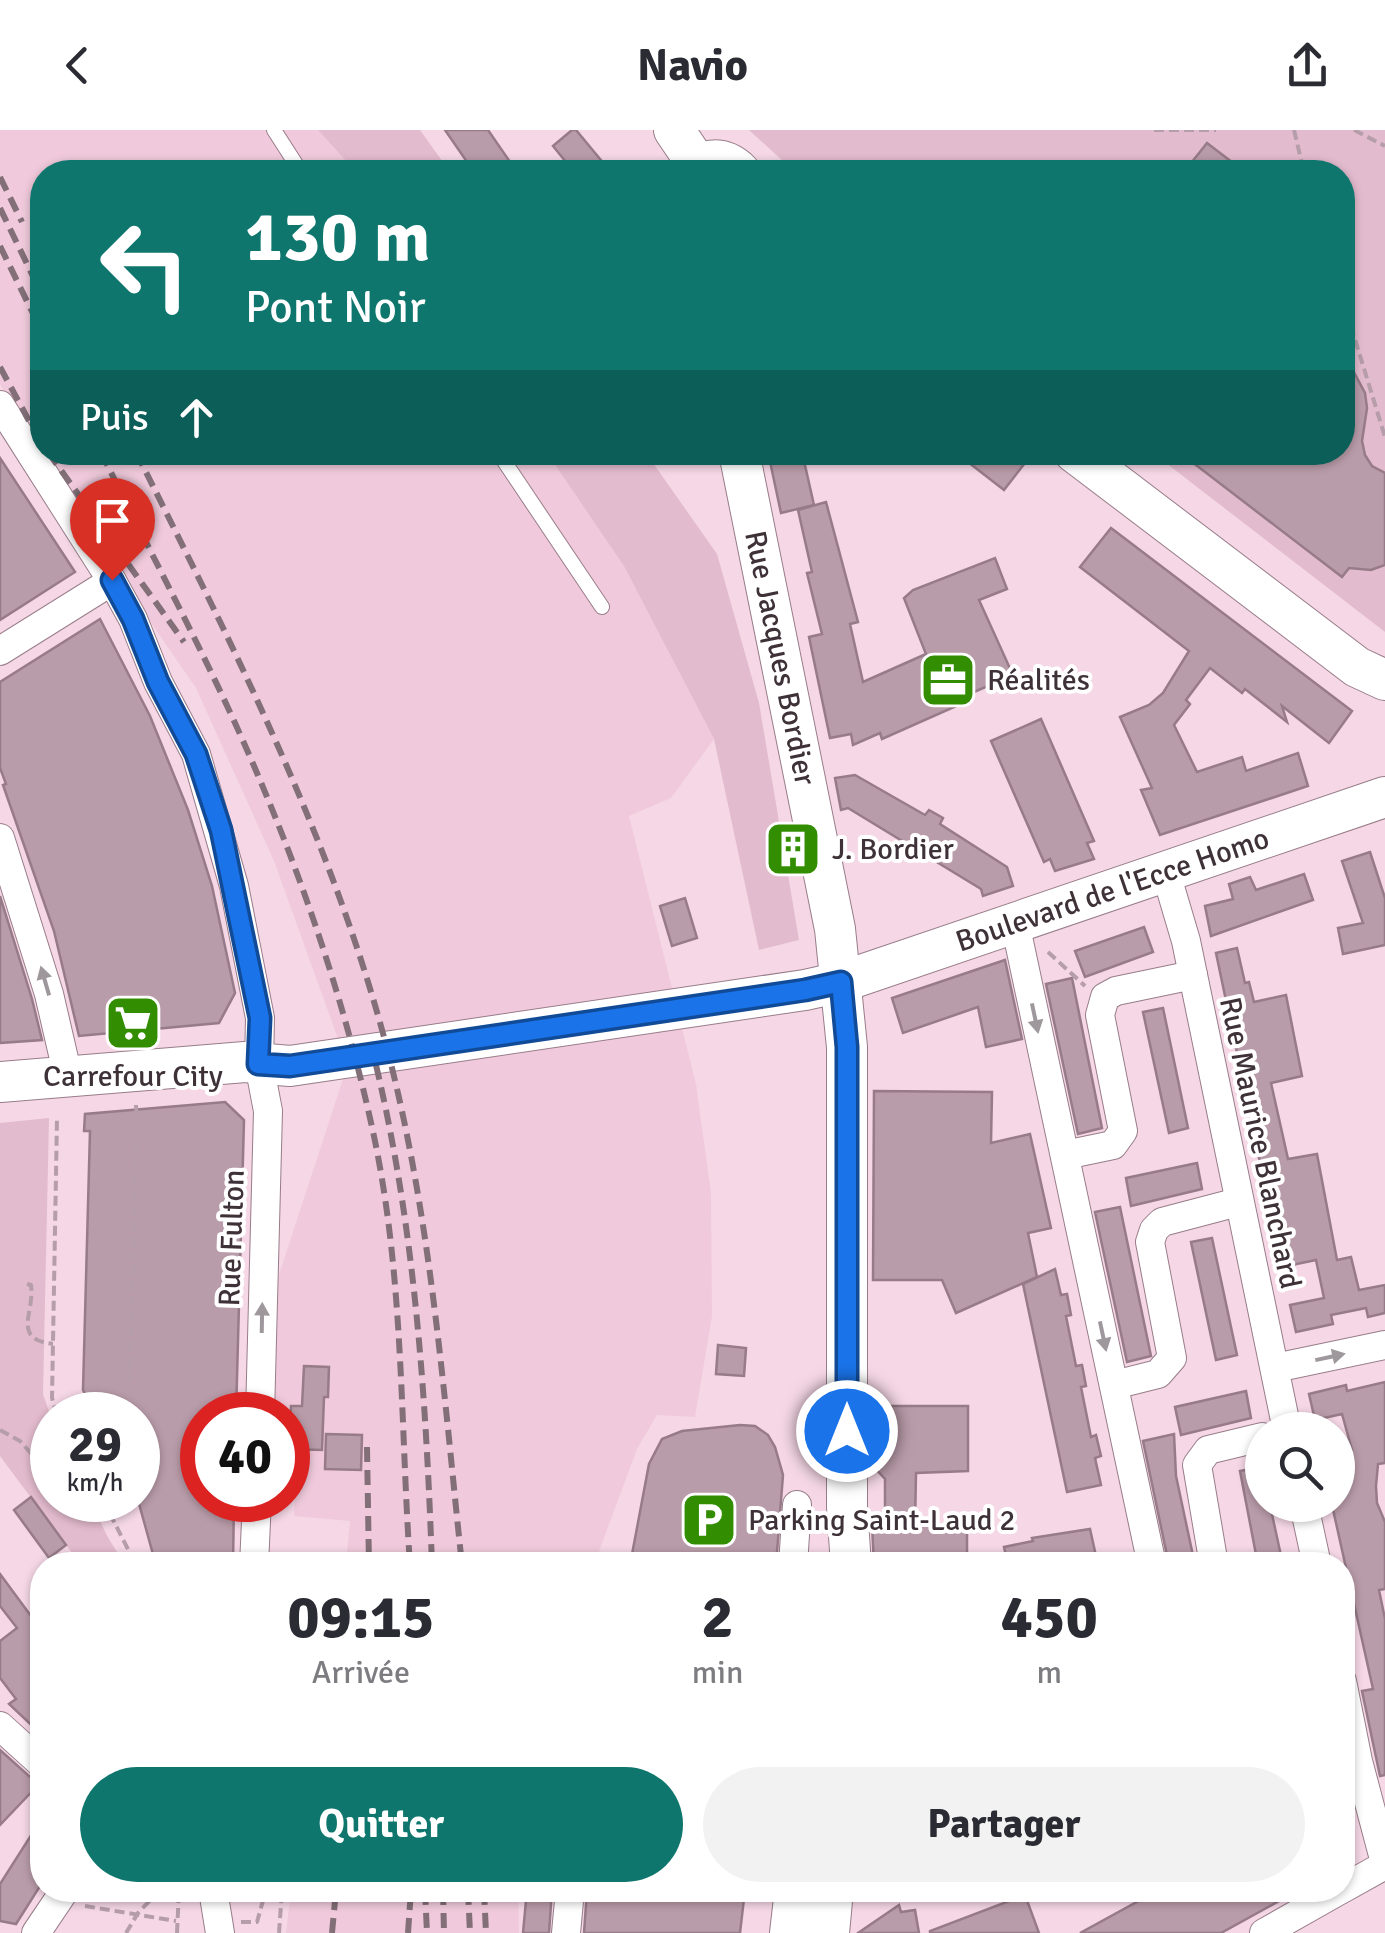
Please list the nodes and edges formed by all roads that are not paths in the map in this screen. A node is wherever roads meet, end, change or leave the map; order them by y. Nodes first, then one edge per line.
1 (274, 130) edge
2 (674, 130) edge
3 (293, 160) edge
4 (689, 160) edge
5 (0, 405) edge
6 (30, 452) edge
7 (38, 465) edge
8 (507, 465) edge
9 (742, 465) edge
10 (1091, 465) edge
11 (112, 580) junction
12 (602, 608) dead end
13 (0, 651) edge
14 (1371, 673) edge
15 (1385, 703) edge
16 (1385, 797) edge
17 (0, 838) edge
18 (1165, 870) junction
19 (1027, 934) junction
20 (1193, 975) junction
21 (841, 982) junction
22 (258, 1064) junction
23 (68, 1076) junction
24 (0, 1082) edge
25 (1064, 1154) junction
26 (1238, 1202) junction
27 (1385, 1345) edge
28 (1275, 1368) junction
29 (1114, 1385) junction
30 (261, 1392) edge
31 (1284, 1412) edge
32 (1245, 1442) edge
33 (797, 1506) dead end
34 (847, 1507) junction
35 (256, 1522) edge
36 (1308, 1522) edge
37 (255, 1552) edge
38 (795, 1552) edge
39 (839, 1552) edge
40 (850, 1552) edge
41 (1149, 1552) edge
42 (1212, 1552) edge
43 (1314, 1552) edge
44 (0, 1726) edge
45 (30, 1753) edge
46 (1355, 1777) edge
47 (1385, 1864) edge
48 (1355, 1881) edge
49 (71, 1902) edge
50 (218, 1902) edge
51 (569, 1902) edge
52 (794, 1902) edge
53 (832, 1902) edge
54 (1318, 1902) edge
55 (228, 1927) edge
56 (36, 1933) edge
57 (566, 1933) edge
58 (790, 1933) edge
59 (829, 1933) edge
60 (1264, 1933) edge

1 - 3 lane
2 - 4 street
5 - 6 street, Rue Fulton
7 - 11 street, Rue Fulton
8 - 12 lane
9 - 21 street, Rue Jacques Bordier
10 - 14 street
11 - 13 street
11 - 22 street, Rue Fulton
14 - 15 street
16 - 18 street, Boulevard de l'Ecce Homo
23 -> 17 street
18 - 19 street, Boulevard de l'Ecce Homo
18 - 20 street, Rue Maurice Blanchard
19 - 21 street, Boulevard de l'Ecce Homo
19 -> 25 street
20 - 25 street
20 - 26 street, Rue Maurice Blanchard
21 - 22 street, Boulevard de l'Ecce Homo
21 - 34 street, Rue Jacques Bordier
22 - 23 street, Boulevard de l'Ecce Homo
30 -> 22 street, Rue Fulton
23 - 24 street, Boulevard de l'Ecce Homo
25 -> 29 street
26 - 28 street, Rue Maurice Blanchard
26 - 29 street
28 -> 27 street
28 - 31 street, Rue Maurice Blanchard
29 - 41 street
32 - 42 street
33 - 38 street
34 - 39 street
34 - 40 street
35 - 37 street
36 - 43 street
44 - 45 street
46 - 47 street
47 - 48 street
49 - 56 street
50 - 55 street
51 - 57 street
52 - 58 street
53 - 59 street
54 - 60 street

